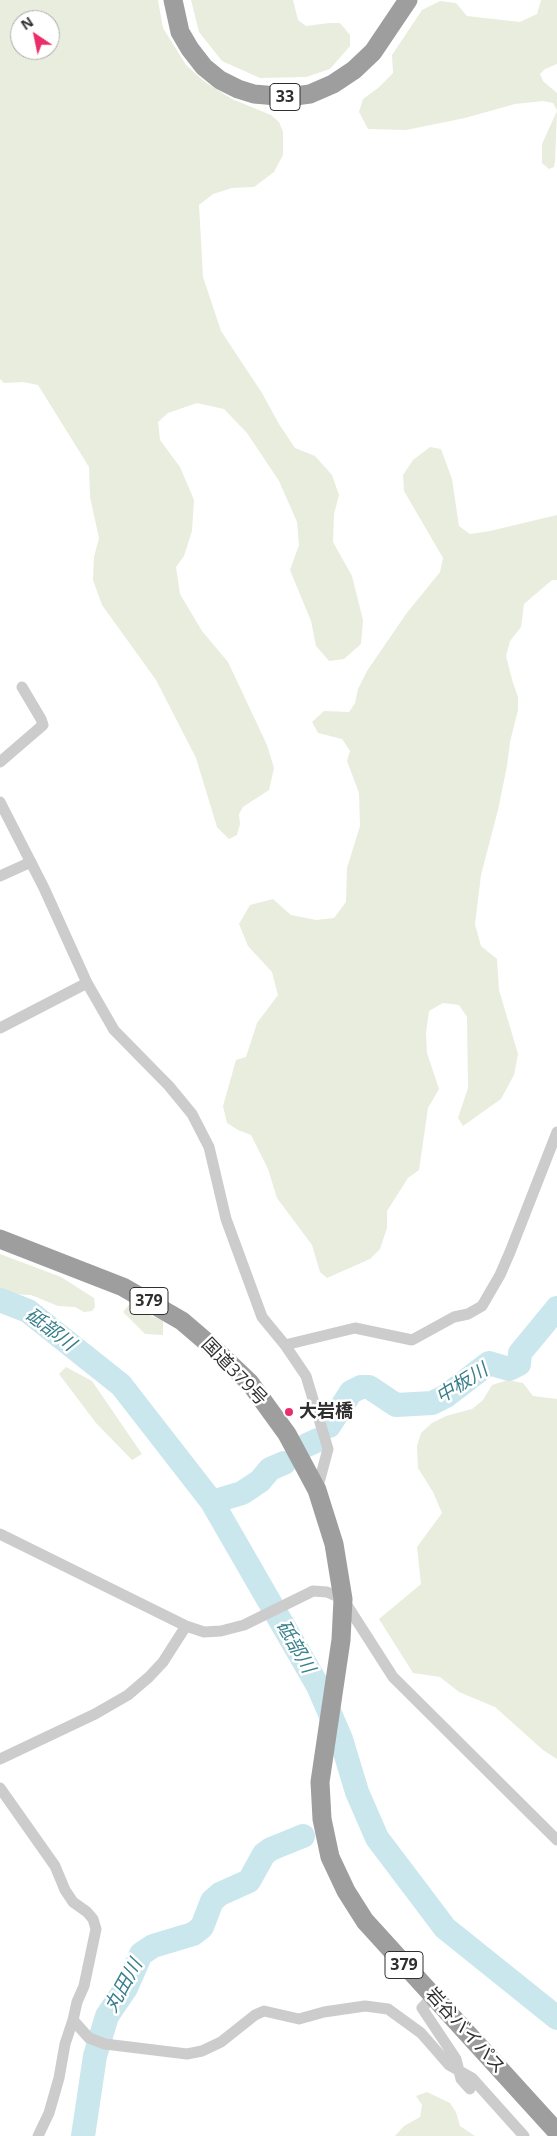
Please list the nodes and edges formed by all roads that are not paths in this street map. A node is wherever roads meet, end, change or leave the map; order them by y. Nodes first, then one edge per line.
1 (173, 0) edge
2 (408, 0) edge
3 (22, 687) dead end
4 (0, 762) edge
5 (0, 802) edge
6 (31, 862) junction
7 (0, 876) edge
8 (87, 983) junction
9 (0, 1028) edge
10 (557, 1132) edge
11 (0, 1239) edge
12 (285, 1345) junction
13 (317, 1490) junction
14 (0, 1534) edge
15 (343, 1599) junction
16 (186, 1626) junction
17 (0, 1759) edge
18 (322, 1764) joint
19 (0, 1788) edge
20 (557, 1840) edge
21 (432, 1996) junction
22 (73, 2020) junction
23 (458, 2070) junction
24 (470, 2089) dead end
25 (557, 2132) edge
26 (38, 2136) edge
27 (524, 2136) edge

1 - 2 highway, 33
3 - 4 street
5 - 6 street
6 - 7 street
6 - 8 street
8 - 9 street
8 - 12 street
10 - 12 street
11 - 13 highway, 国道379号 / 379
12 - 13 street
13 - 15 highway, 国道379号 / 379
14 - 16 street
15 - 16 street
15 - 18 highway, 国道379号 / 379
15 - 20 street
16 - 17 street
18 - 21 highway, 岩谷バイパス / 379
19 - 22 street
21 - 23 street
21 - 25 highway, 岩谷バイパス / 379
22 - 23 street
22 - 26 street
23 - 24 street
23 - 27 street

